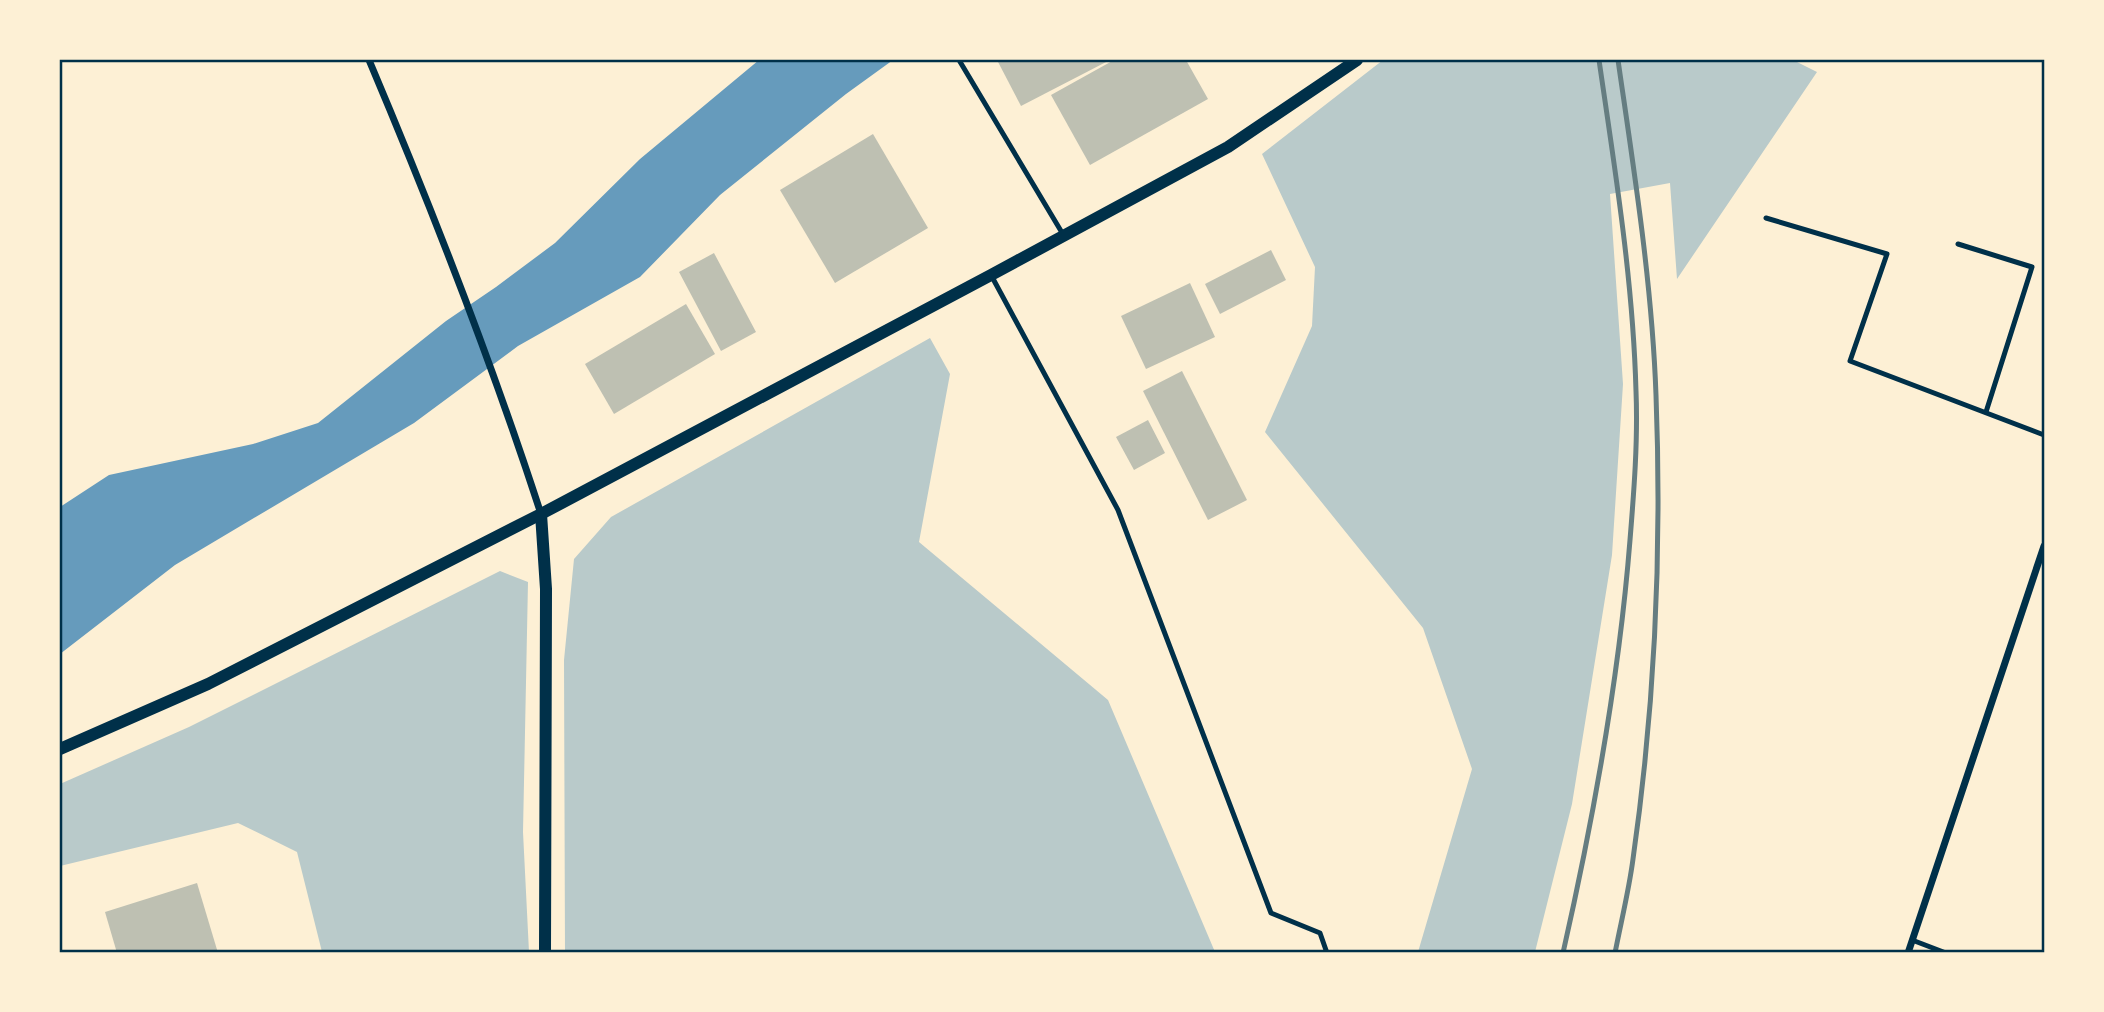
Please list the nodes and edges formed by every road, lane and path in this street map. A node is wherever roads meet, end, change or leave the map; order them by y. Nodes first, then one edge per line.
1 (369, 60) edge
2 (958, 60) edge
3 (1357, 60) edge
4 (1766, 218) dead end
5 (1064, 236) junction
6 (1958, 244) dead end
7 (990, 275) junction
8 (1986, 412) junction
9 (2045, 435) edge
10 (541, 514) junction
11 (2045, 546) edge
12 (60, 749) edge
13 (1912, 940) junction
14 (545, 953) edge
15 (1327, 953) edge
16 (1908, 953) edge
17 (1946, 953) edge

1 - 10 street
2 - 5 lane
3 - 5 street
4 - 8 lane
5 - 7 street
6 - 8 lane
7 - 10 street
7 - 15 lane
8 - 9 lane
10 - 12 street
10 - 14 street
11 - 13 street
13 - 16 street
13 - 17 lane

